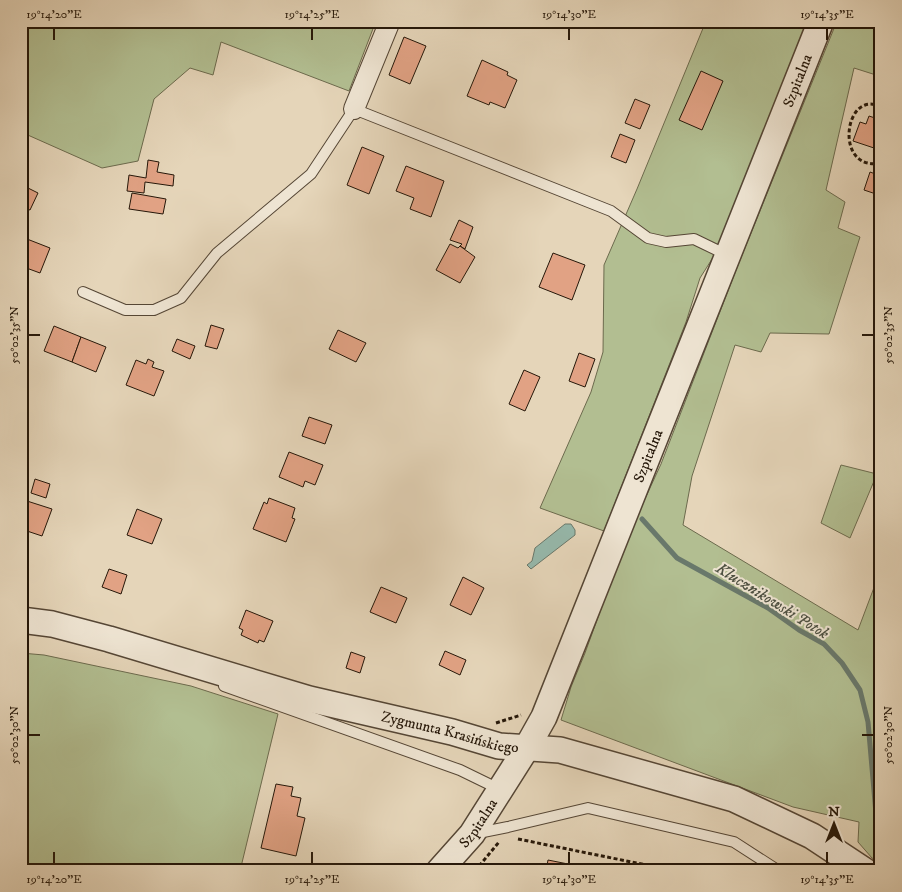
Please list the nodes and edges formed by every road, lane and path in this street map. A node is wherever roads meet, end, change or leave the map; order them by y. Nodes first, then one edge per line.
1 (390, 21) edge
2 (821, 21) edge
3 (881, 105) edge
4 (354, 109) junction
5 (881, 162) edge
6 (727, 255) junction
7 (83, 292) dead end
8 (21, 620) edge
9 (216, 683) dead end
10 (526, 749) junction
11 (499, 790) junction
12 (472, 834) junction
13 (504, 836) dead end
14 (514, 838) dead end
15 (439, 871) edge
16 (475, 871) edge
17 (676, 871) edge
18 (779, 871) edge
19 (864, 871) edge

1 - 4 street
2 - 6 street, Szpitalna
3 - 5 path
4 - 6 lane
4 - 7 lane
6 - 10 street, Szpitalna
8 - 10 street, Zygmunta Krasińskiego
9 - 11 lane
10 - 11 street, Szpitalna
10 - 19 street, Zygmunta Krasińskiego
11 - 12 street, Szpitalna
12 - 15 street, Szpitalna
12 - 18 lane
13 - 16 path
14 - 17 path

